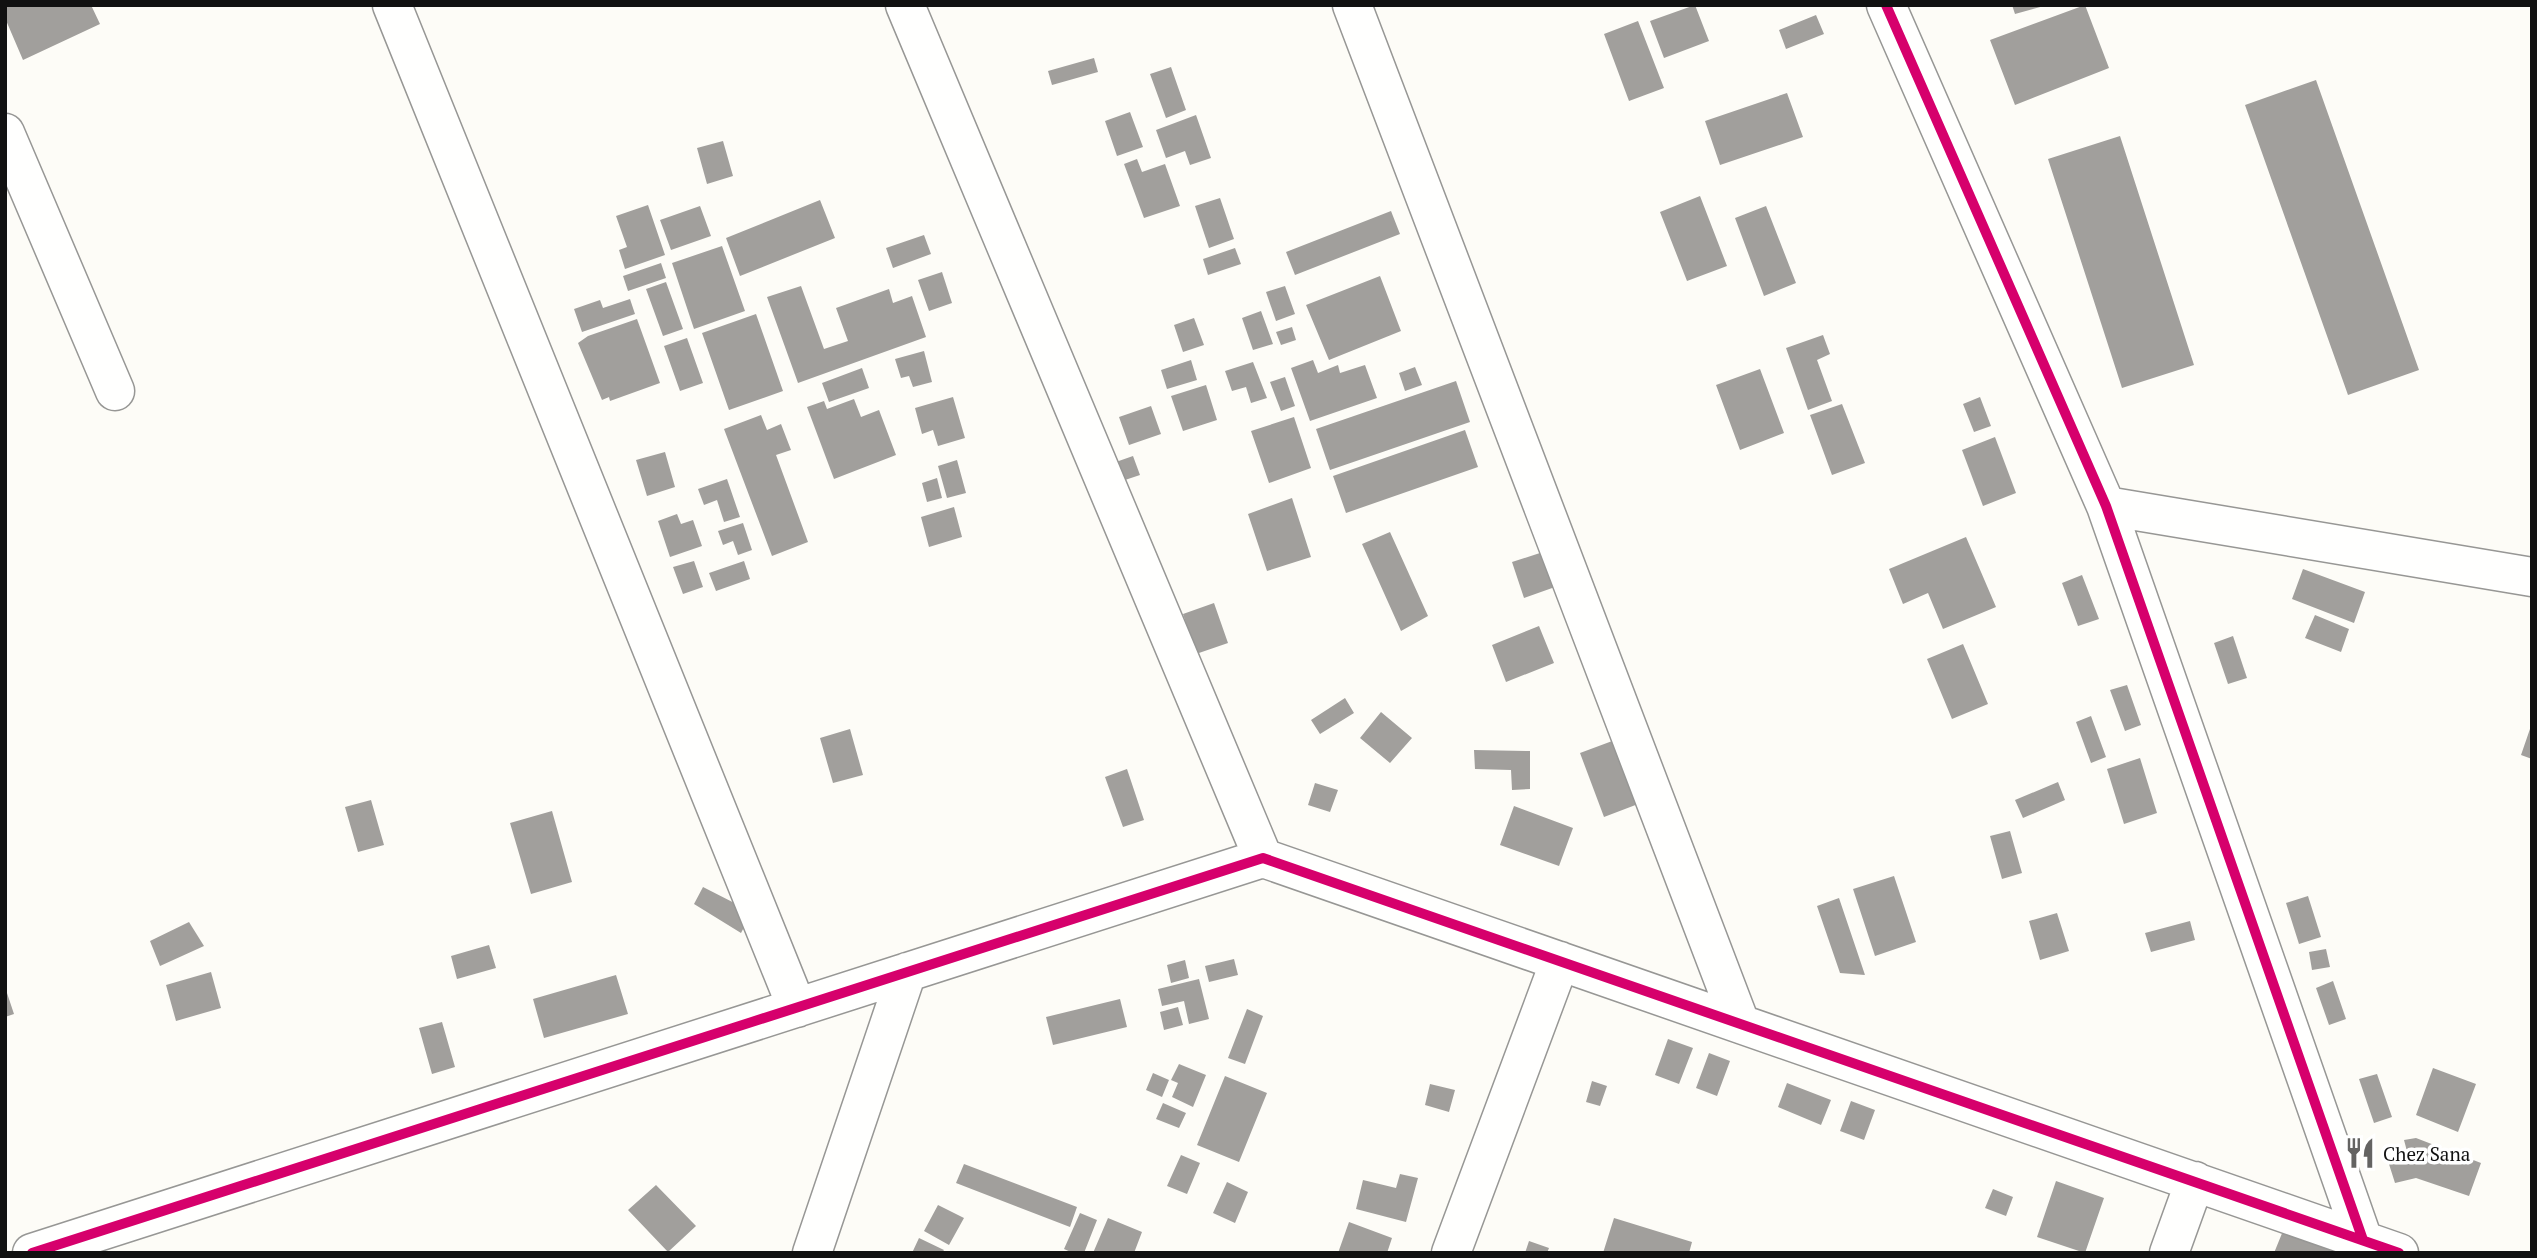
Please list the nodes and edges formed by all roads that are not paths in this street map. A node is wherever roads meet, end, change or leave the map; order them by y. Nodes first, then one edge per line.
1 (392, 5) edge
2 (417, 5) edge
3 (905, 5) edge
4 (1352, 5) edge
5 (1886, 5) edge
6 (412, 54) junction
7 (5, 134) edge
8 (115, 391) dead end
9 (2106, 506) junction
10 (2532, 577) edge
11 (1263, 858) junction
12 (1560, 961) junction
13 (907, 972) junction
14 (797, 1008) junction
15 (1740, 1023) junction
16 (2195, 1181) junction
17 (2363, 1240) junction
18 (32, 1253) edge
19 (812, 1253) edge
20 (1451, 1253) edge
21 (2169, 1253) edge
22 (2399, 1253) edge

1 - 6 street
2 - 6 street
3 - 11 street
4 - 15 street
5 - 9 street
6 - 14 street
7 - 8 street
9 - 10 street
9 - 17 street
11 - 12 street
11 - 13 street
12 - 15 street
12 - 20 street
13 - 14 street
13 - 19 street
14 - 18 street
15 - 16 street
16 - 17 street
16 - 21 street
17 - 22 street

